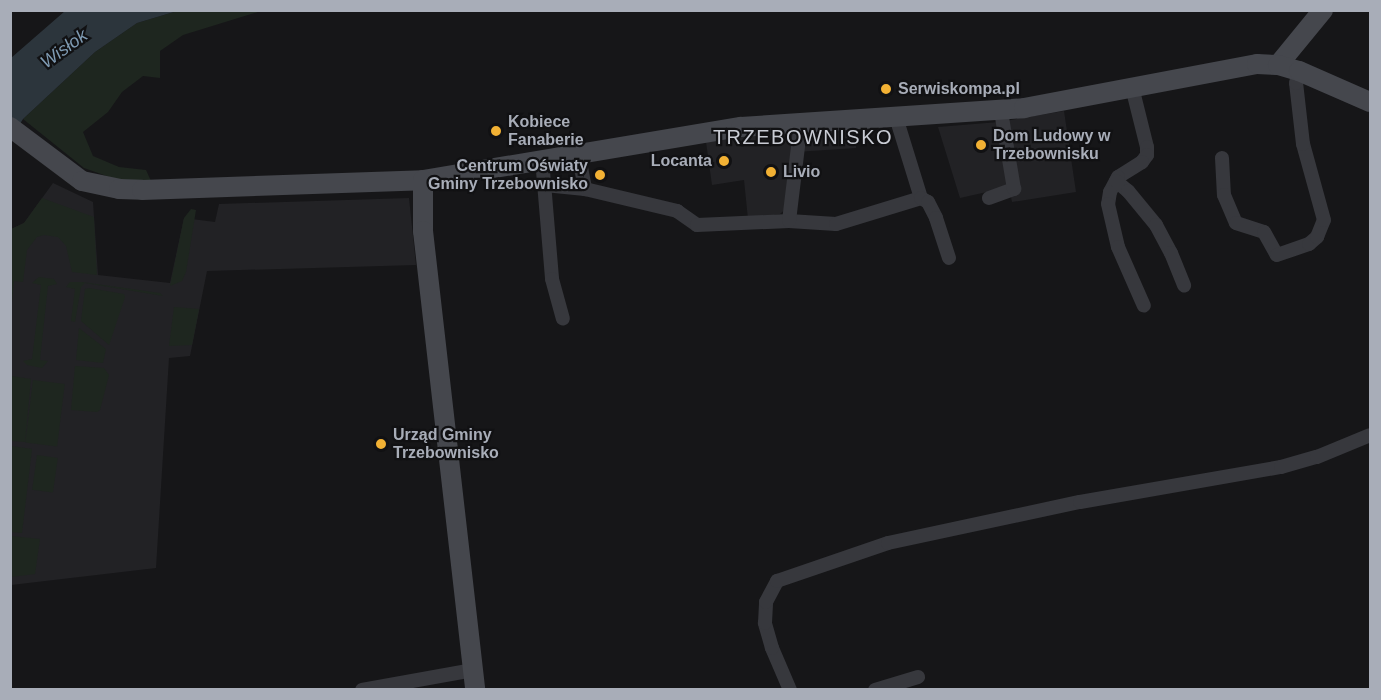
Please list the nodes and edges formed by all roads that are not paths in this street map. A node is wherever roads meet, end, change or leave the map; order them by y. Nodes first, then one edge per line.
1 (1321, 11) edge
2 (1278, 65) junction
3 (1299, 71) junction
4 (1132, 87) junction
5 (1371, 102) edge
6 (1001, 111) junction
7 (896, 117) junction
8 (801, 122) junction
9 (10, 127) edge
10 (578, 152) junction
11 (1222, 158) dead end
12 (542, 159) junction
13 (423, 180) junction
14 (1116, 181) junction
15 (545, 185) junction
16 (585, 189) junction
17 (921, 198) junction
18 (989, 198) dead end
19 (789, 221) junction
20 (949, 258) dead end
21 (1184, 285) dead end
22 (1144, 306) dead end
23 (564, 319) dead end
24 (1371, 435) edge
25 (473, 670) junction
26 (918, 677) dead end
27 (362, 690) edge
28 (475, 690) edge
29 (790, 690) edge
30 (875, 690) edge

1 - 2 street
2 - 3 street
2 - 4 street
3 - 5 street
3 - 11 street
4 - 6 street
4 - 14 street
6 - 7 street
6 - 18 street
7 - 8 street
7 - 17 street
8 - 10 street
8 - 19 street
9 - 13 street
10 - 12 street
10 - 16 street
12 - 13 street
12 - 15 street
13 - 25 street
14 - 21 street
14 - 22 street
15 - 16 street
15 - 23 street
16 - 19 street
17 - 19 street
17 - 20 street
24 - 29 street
25 - 27 street
25 - 28 street
26 - 30 street

